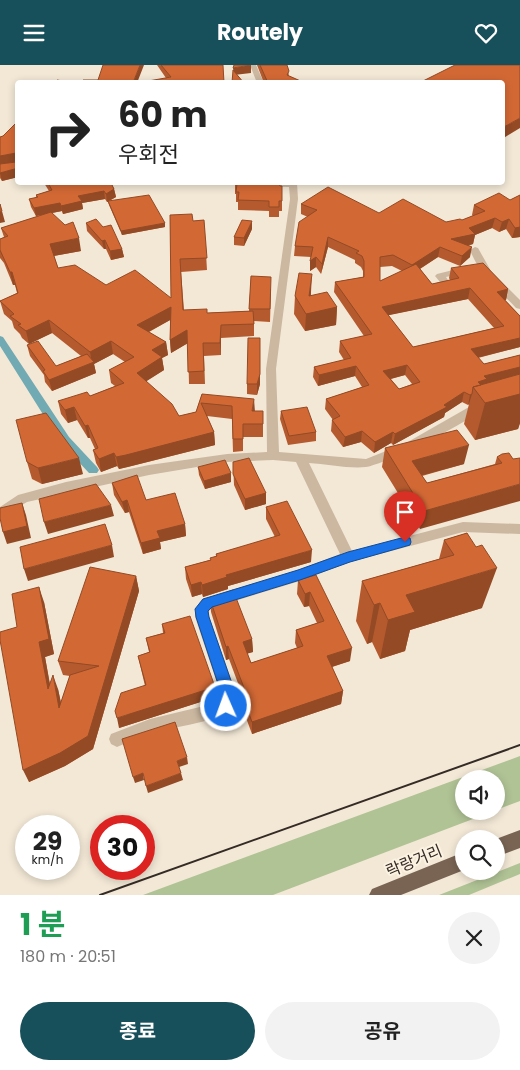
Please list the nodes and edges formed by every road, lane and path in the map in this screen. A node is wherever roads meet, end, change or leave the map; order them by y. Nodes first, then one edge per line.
1 (253, 65) edge
2 (260, 80) edge
3 (293, 185) edge
4 (476, 250) dead end
5 (482, 266) junction
6 (443, 280) edge
7 (520, 306) edge
8 (495, 398) edge
9 (273, 456) junction
10 (300, 458) junction
11 (0, 513) edge
12 (520, 529) edge
13 (348, 557) junction
14 (117, 739) dead end
15 (520, 839) edge
16 (505, 845) edge
17 (455, 865) edge
18 (378, 895) edge

1 - 2 street
3 - 9 street
4 - 5 street
5 - 6 street
5 - 7 street
8 - 10 street
9 - 10 street
9 - 11 street
10 - 13 street
12 - 13 street
13 - 14 street
15 - 16 main road
17 - 18 main road, 락랑거리

